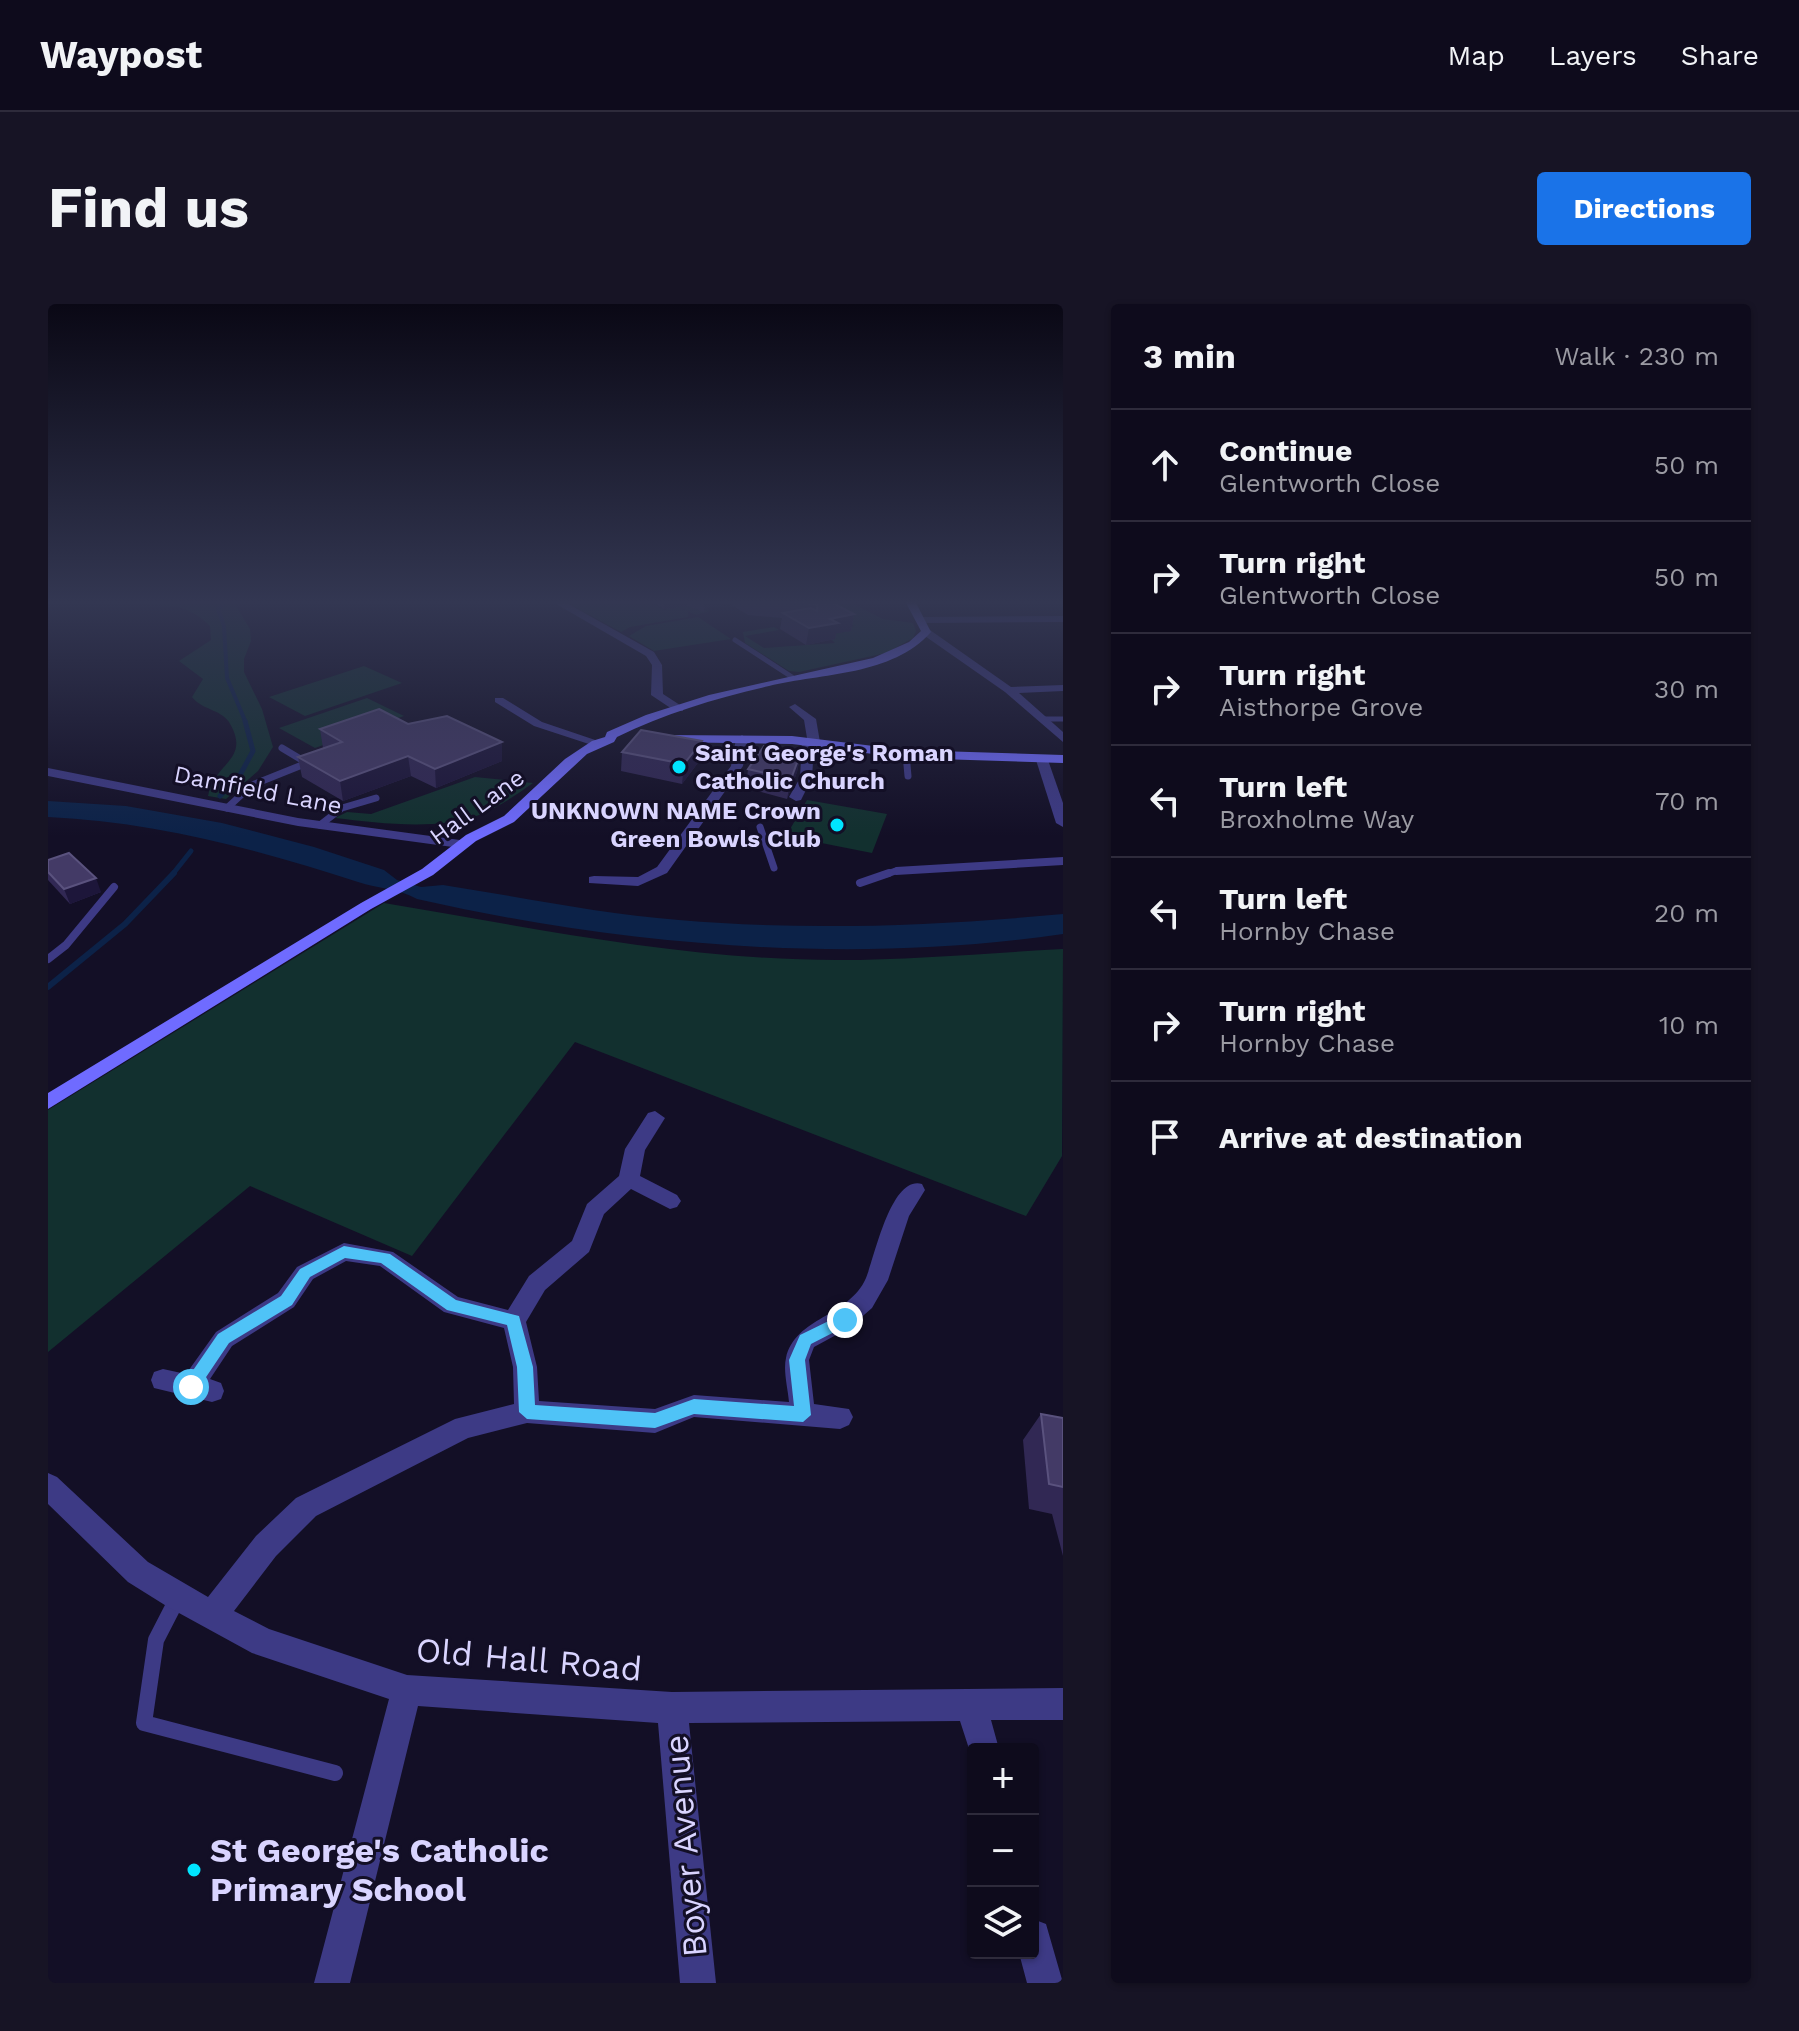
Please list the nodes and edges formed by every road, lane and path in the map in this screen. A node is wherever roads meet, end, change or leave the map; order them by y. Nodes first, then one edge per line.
1 (657, 679) edge
2 (784, 679) edge
3 (994, 679) edge
4 (1063, 688) edge
5 (1009, 690) junction
6 (514, 697) dead end
7 (795, 707) dead end
8 (679, 709) junction
9 (1044, 719) junction
10 (1063, 719) edge
11 (1063, 738) edge
12 (657, 739) edge
13 (742, 739) junction
14 (628, 740) edge
15 (604, 741) junction
16 (811, 742) junction
17 (282, 748) dead end
18 (674, 751) edge
19 (906, 754) junction
20 (736, 757) junction
21 (1063, 759) edge
22 (1042, 760) junction
23 (48, 772) edge
24 (908, 776) dead end
25 (796, 797) dead end
26 (376, 798) dead end
27 (227, 808) junction
28 (1063, 823) edge
29 (320, 825) junction
30 (760, 827) dead end
31 (460, 844) junction
32 (1063, 861) edge
33 (774, 868) dead end
34 (896, 871) joint
35 (594, 880) dead end
36 (860, 883) dead end
37 (114, 887) dead end
38 (48, 959) edge
39 (48, 1102) edge
40 (655, 1118) dead end
41 (629, 1179) junction
42 (915, 1190) dead end
43 (670, 1201) dead end
44 (514, 1321) junction
45 (163, 1380) dead end
46 (527, 1412) junction
47 (803, 1415) junction
48 (840, 1417) dead end
49 (48, 1486) edge
50 (178, 1597) junction
51 (213, 1614) junction
52 (407, 1690) junction
53 (1063, 1704) edge
54 (971, 1705) junction
55 (672, 1708) junction
56 (981, 1743) edge
57 (335, 1773) dead end
58 (1039, 1959) edge
59 (332, 1983) edge
60 (698, 1983) edge
61 (1045, 1983) edge

1 - 8 street
2 - 8 street, Hall Lane
3 - 5 street
4 - 5 street
5 - 9 street
6 - 15 street
7 - 16 street
8 - 15 street, Hall Lane
9 - 10 lane
9 - 11 street
12 - 13 street
13 - 16 street
13 - 20 street
14 - 15 street
15 - 31 street, Hall Lane
16 - 19 street
16 - 25 street
17 - 27 lane
18 - 20 lane
19 - 22 street
19 - 24 lane
20 - 35 street
21 - 22 street
22 - 28 street
23 - 27 street, Damfield Lane
26 - 29 lane
27 - 29 street, Damfield Lane
29 - 31 street, Damfield Lane
30 - 33 lane
31 - 39 street, Hall Lane
32 - 34 street
34 - 36 lane
37 - 38 lane
40 - 41 street
41 - 43 street
41 - 44 street
42 - 47 street
44 - 45 street
44 - 46 street
46 - 47 street
46 - 51 street
47 - 48 street
49 - 50 street, Old Hall Road
50 - 51 street, Old Hall Road
50 - 57 lane
51 - 52 street, Old Hall Road
52 - 55 street, Old Hall Road
52 - 59 street
53 - 54 street, Old Hall Road
54 - 55 street, Old Hall Road
54 - 56 street
55 - 60 street, Boyer Avenue
58 - 61 street

